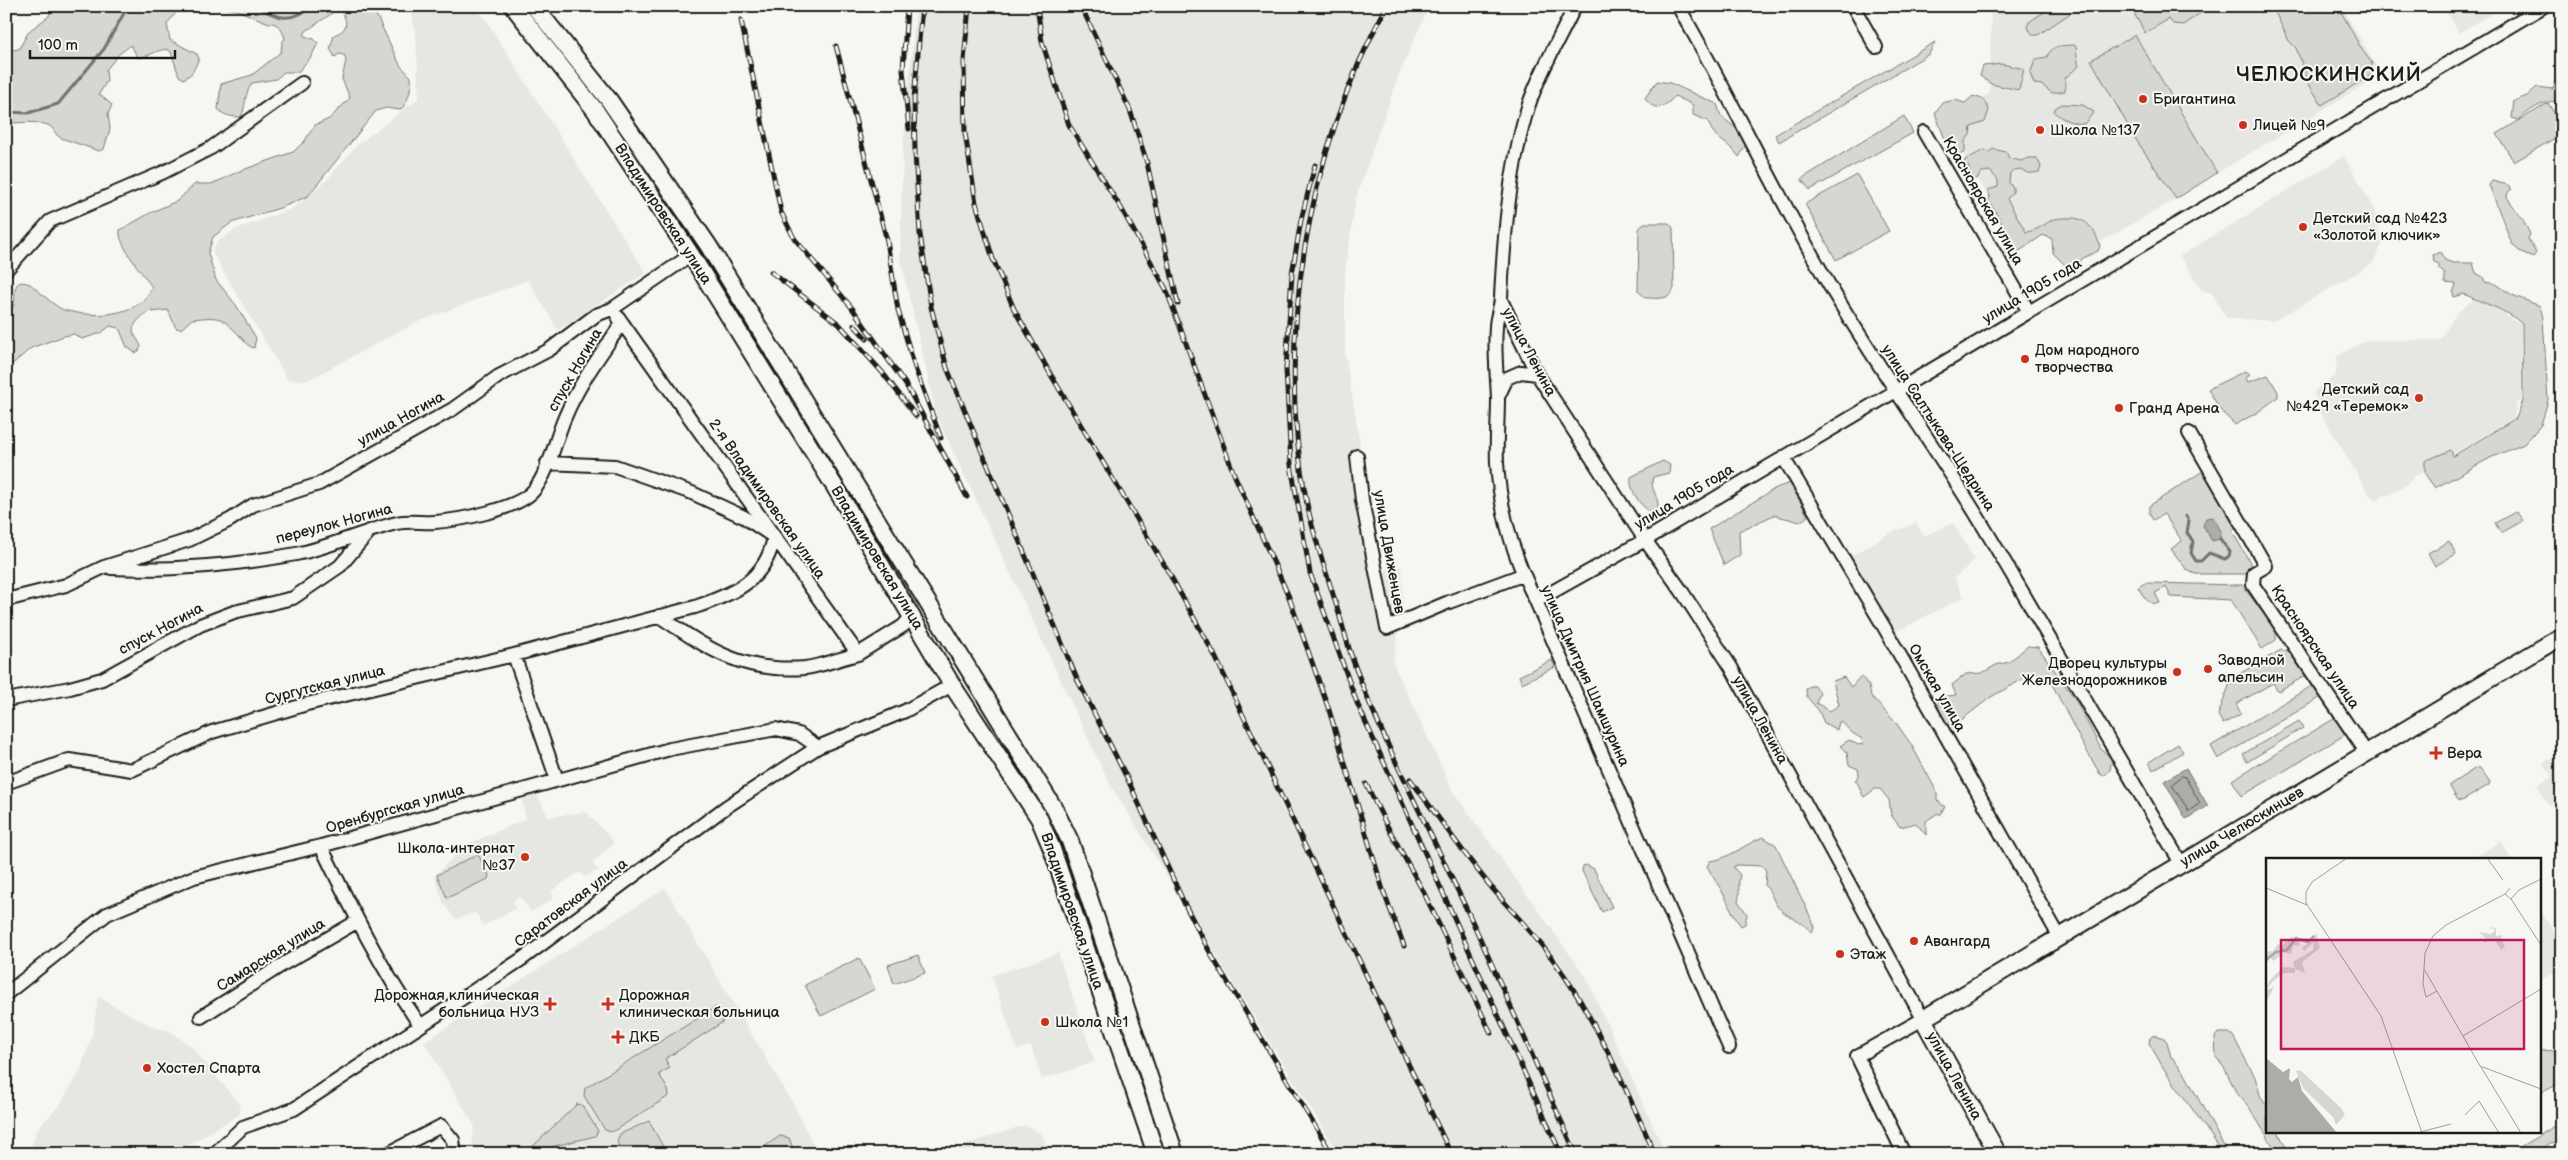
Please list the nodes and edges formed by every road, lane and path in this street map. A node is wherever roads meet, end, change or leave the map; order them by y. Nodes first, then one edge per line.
1 (513, 6) edge
2 (534, 6) edge
3 (1575, 6) edge
4 (1678, 6) edge
5 (1853, 6) edge
6 (2544, 6) edge
7 (1876, 47) dead end
8 (302, 83) dead end
9 (1924, 132) dead end
10 (692, 255) junction
11 (6, 270) edge
12 (1501, 300) junction
13 (612, 309) junction
14 (2029, 312) junction
15 (622, 323) junction
16 (1538, 374) junction
17 (1894, 392) junction
18 (1498, 396) junction
19 (2189, 433) dead end
20 (1357, 456) dead end
21 (1783, 457) junction
22 (547, 463) junction
23 (368, 532) junction
24 (774, 537) junction
25 (1645, 540) junction
26 (104, 567) junction
27 (1522, 575) junction
28 (6, 600) edge
29 (1536, 601) junction
30 (659, 616) junction
31 (912, 616) junction
32 (2562, 636) edge
33 (858, 654) junction
34 (514, 655) junction
35 (952, 685) junction
36 (6, 700) edge
37 (818, 747) junction
38 (2366, 752) junction
39 (557, 780) junction
40 (6, 783) edge
41 (321, 846) junction
42 (2181, 863) junction
43 (358, 921) junction
44 (2059, 936) junction
45 (6, 994) edge
46 (201, 1017) dead end
47 (1923, 1019) junction
48 (420, 1025) junction
49 (1728, 1047) dead end
50 (214, 1154) edge
51 (387, 1154) edge
52 (455, 1154) edge
53 (1156, 1154) edge
54 (1176, 1154) edge
55 (1904, 1154) edge
56 (1998, 1154) edge

1 - 10 main road, Владимировская улица
2 - 54 main road, Владимировская улица
3 - 12 street, улица Дмитрия Шамшурина
4 - 17 street, улица Салтыкова-Щедрина
5 - 7 street
6 - 14 street, улица 1905 года
8 - 11 street
9 - 14 street, Красноярская улица
10 - 13 street, улица Ногина
10 - 31 main road, Владимировская улица
12 - 16 street, улица Ленина
12 - 18 street, улица Дмитрия Шамшурина
13 - 15 street, 2-я Владимировская улица
13 - 26 street, улица Ногина
14 - 17 street, улица 1905 года
15 - 22 street, спуск Ногина
15 - 24 street, 2-я Владимировская улица
16 - 18 street
16 - 25 street, улица Ленина
17 - 21 street, улица 1905 года
17 - 42 street, улица Салтыкова-Щедрина
18 - 27 street, улица Дмитрия Шамшурина
19 - 38 street, Красноярская улица
20 - 27 street, улица Движенцев
21 - 25 street, улица 1905 года
21 - 44 street, Омская улица
22 - 23 street, переулок Ногина
22 - 24 street
23 - 26 street, переулок Ногина
23 - 36 street, спуск Ногина
24 - 30 street, Сургутская улица
24 - 33 street, 2-я Владимировская улица
25 - 29 street, улица 1905 года
25 - 47 street, улица Ленина
26 - 28 street, улица Ногина
27 - 29 street, улица Дмитрия Шамшурина
29 - 49 street, улица Дмитрия Шамшурина
30 - 33 street
30 - 34 street, Сургутская улица
31 - 33 street
31 - 35 main road, Владимировская улица
32 - 38 main road, улица Челюскинцев
34 - 39 street
34 - 40 street, Сургутская улица
35 - 37 street, Саратовская улица
35 - 53 main road, Владимировская улица
37 - 39 street, Оренбургская улица
37 - 48 street, Саратовская улица
38 - 42 main road, улица Челюскинцев
39 - 41 street, Оренбургская улица
41 - 43 street
41 - 45 street, Оренбургская улица
42 - 44 main road, улица Челюскинцев
43 - 46 street, Самарская улица
43 - 48 street
44 - 47 main road, улица Челюскинцев
47 - 55 street
47 - 56 main road, улица Ленина
48 - 50 street, Саратовская улица
51 - 52 street

